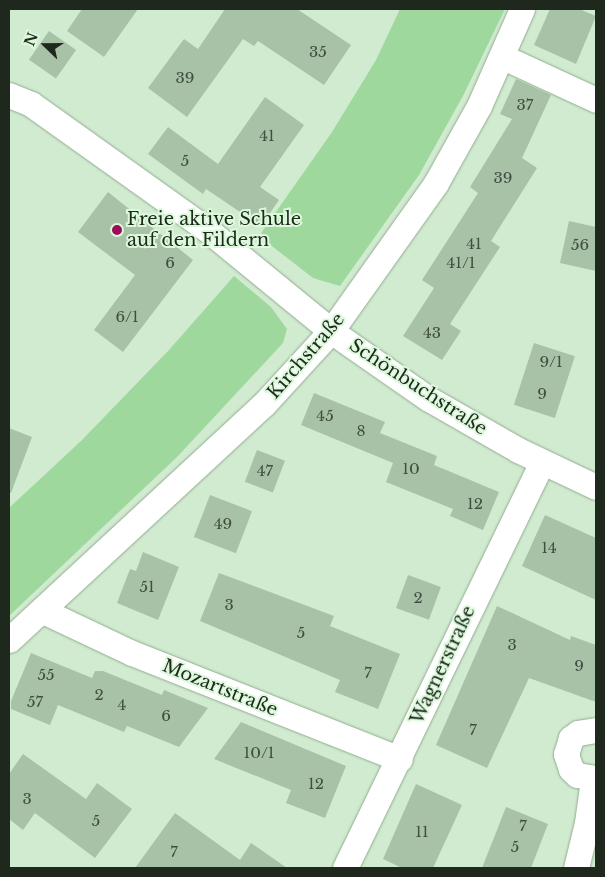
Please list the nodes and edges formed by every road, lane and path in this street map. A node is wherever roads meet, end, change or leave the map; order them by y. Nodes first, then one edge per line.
1 (522, 9) edge
2 (503, 57) junction
3 (9, 95) edge
4 (596, 100) edge
5 (331, 331) junction
6 (542, 462) junction
7 (596, 487) edge
8 (43, 611) junction
9 (9, 640) edge
10 (596, 730) edge
11 (400, 759) junction
12 (595, 778) edge
13 (345, 868) edge
14 (576, 868) edge

1 - 2 street, Kirchstraße
2 - 4 street
2 - 5 street, Kirchstraße
3 - 5 street, Schönbuchstraße
5 - 6 street, Schönbuchstraße
5 - 8 street, Kirchstraße
6 - 7 street, Schönbuchstraße
6 - 11 street, Wagnerstraße
8 - 9 street, Kirchstraße
8 - 11 street, Mozartstraße
10 - 12 street
11 - 13 street, Wagnerstraße
12 - 14 street

